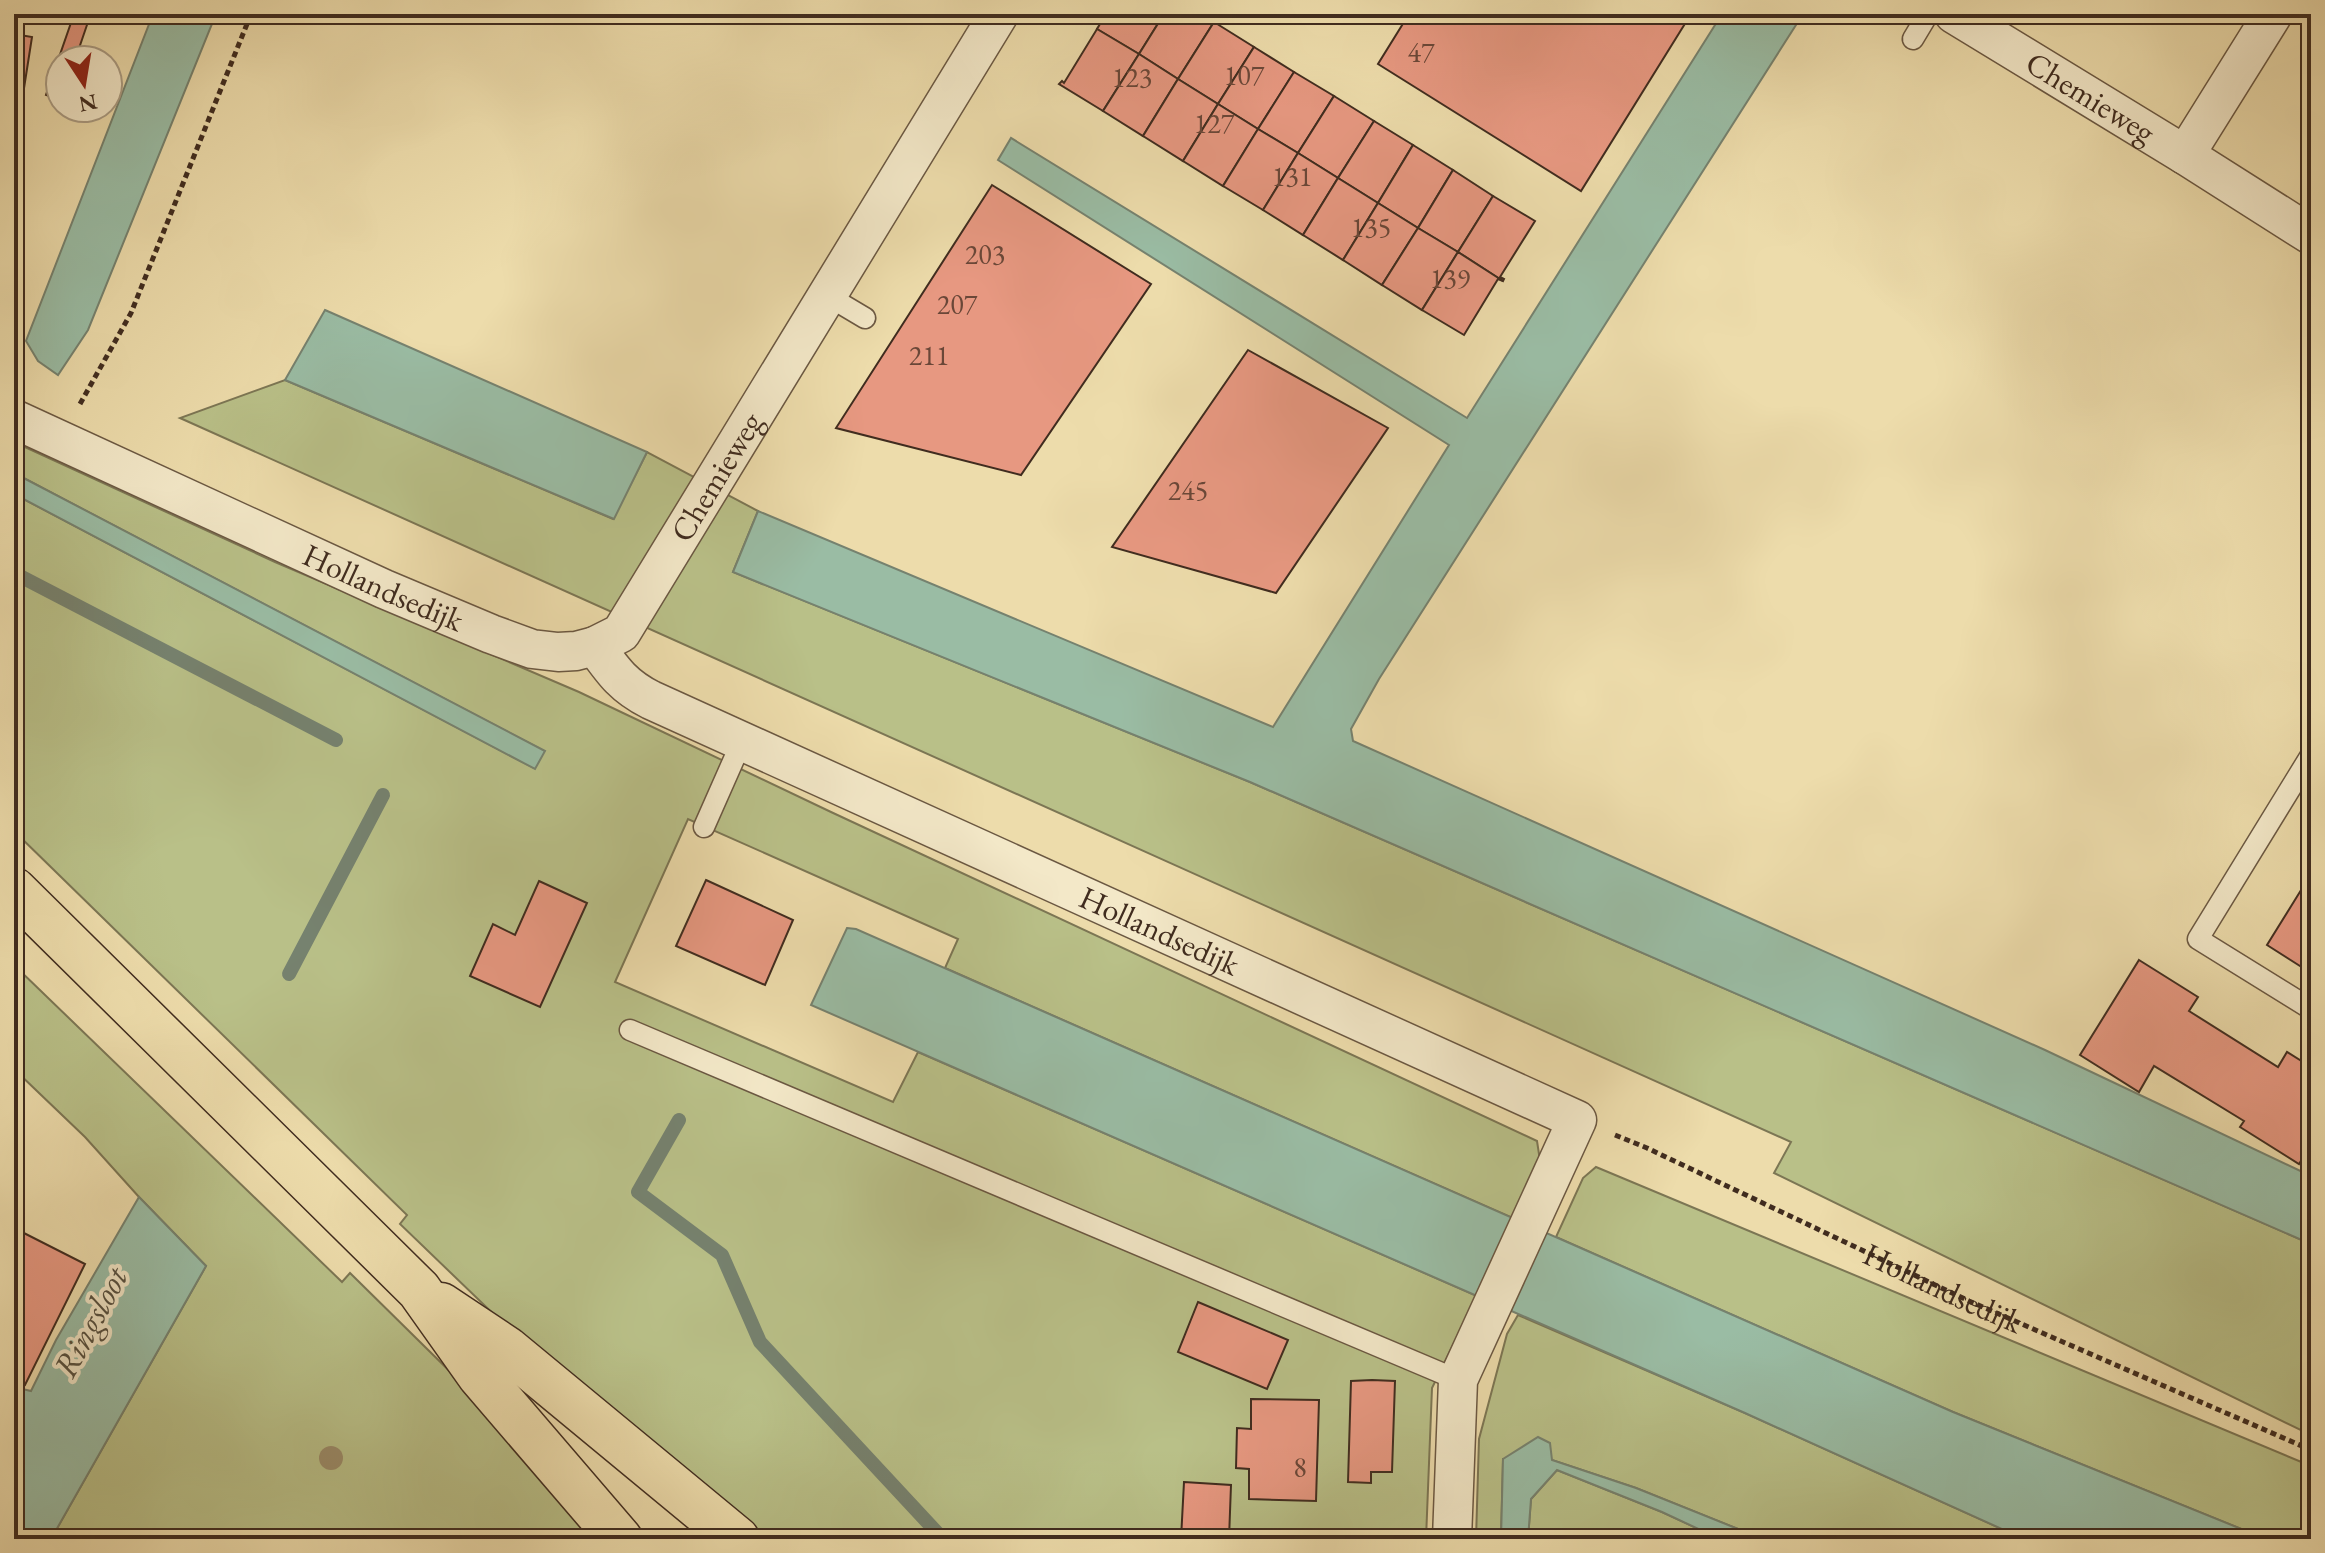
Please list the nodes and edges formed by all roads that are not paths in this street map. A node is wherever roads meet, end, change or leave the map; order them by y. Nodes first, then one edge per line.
1 (999, 14) edge
2 (1928, 14) edge
3 (1954, 14) edge
4 (2273, 14) edge
5 (1913, 39) dead end
6 (2185, 155) junction
7 (2311, 235) edge
8 (828, 296) junction
9 (865, 318) dead end
10 (14, 419) edge
11 (595, 646) junction
12 (742, 741) junction
13 (2311, 755) edge
14 (704, 827) dead end
15 (14, 890) edge
16 (2311, 1009) edge
17 (630, 1030) dead end
18 (419, 1290) junction
19 (1458, 1380) junction
20 (620, 1539) edge
21 (737, 1539) edge
22 (1452, 1539) edge

1 - 8 street, Chemieweg
2 - 5 lane
3 - 6 street, Chemieweg
4 - 6 street
6 - 7 street, Chemieweg
8 - 9 lane
8 - 11 street, Chemieweg
10 - 11 street, Hollandsedijk
11 - 12 street, Hollandsedijk
12 - 14 lane
12 - 19 street, Hollandsedijk
13 - 16 lane
15 - 18 main road
17 - 19 lane
18 - 20 main road
18 - 21 main road
19 - 22 street

